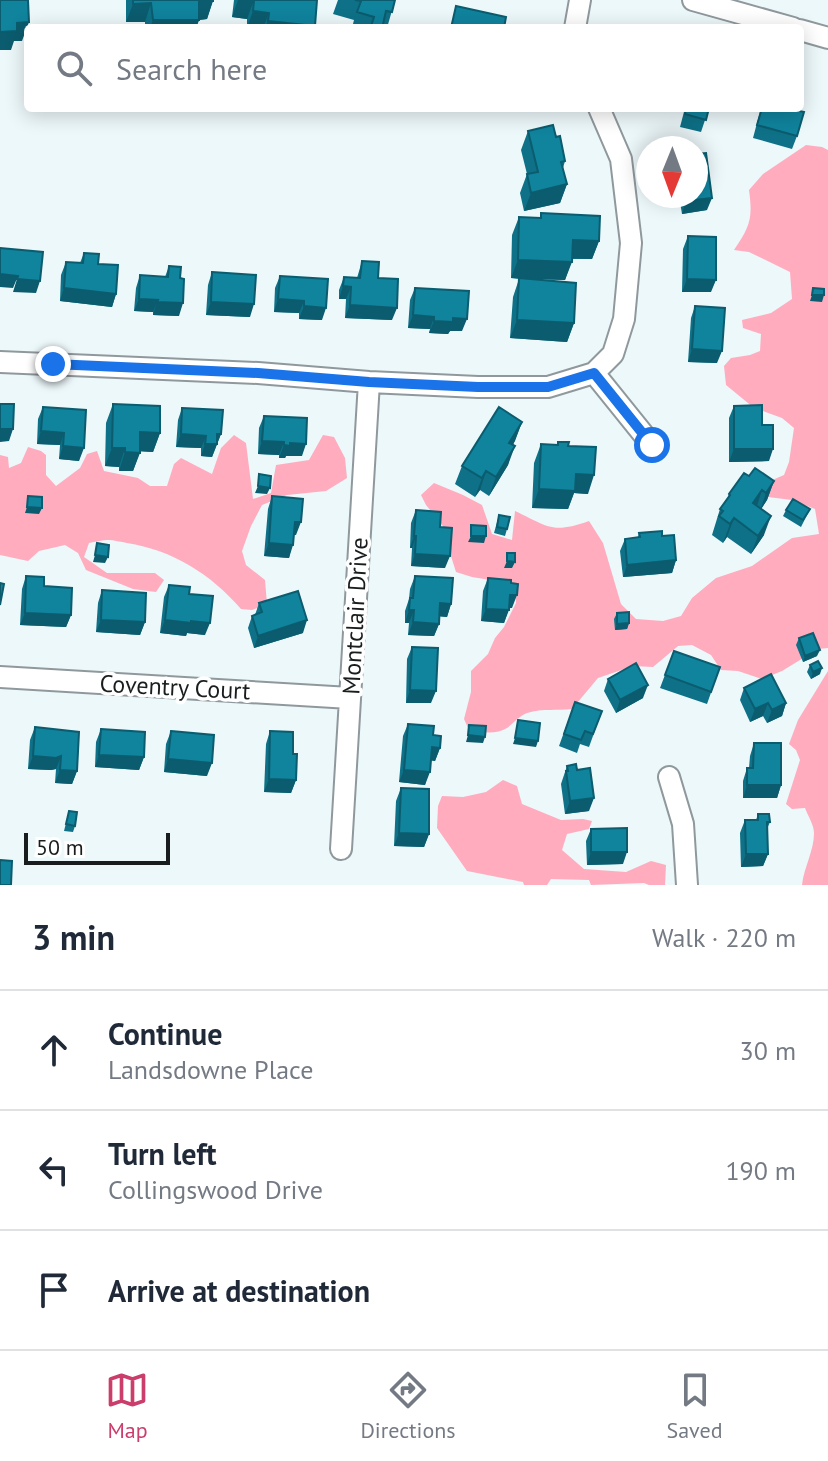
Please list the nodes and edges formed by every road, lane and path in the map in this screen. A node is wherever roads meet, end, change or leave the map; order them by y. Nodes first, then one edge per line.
1 (580, 0) edge
2 (693, 0) edge
3 (576, 24) edge
4 (779, 24) edge
5 (804, 31) edge
6 (828, 38) edge
7 (601, 112) edge
8 (0, 362) edge
9 (594, 373) junction
10 (369, 382) junction
11 (652, 445) dead end
12 (0, 677) edge
13 (350, 698) junction
14 (669, 777) dead end
15 (341, 849) dead end
16 (687, 885) edge

1 - 3 street
2 - 4 street
5 - 6 street
7 - 9 street
8 - 10 street
9 - 10 street
9 - 11 street
10 - 13 street, Montclair Drive
12 - 13 street, Coventry Court
13 - 15 street, Montclair Drive
14 - 16 street

